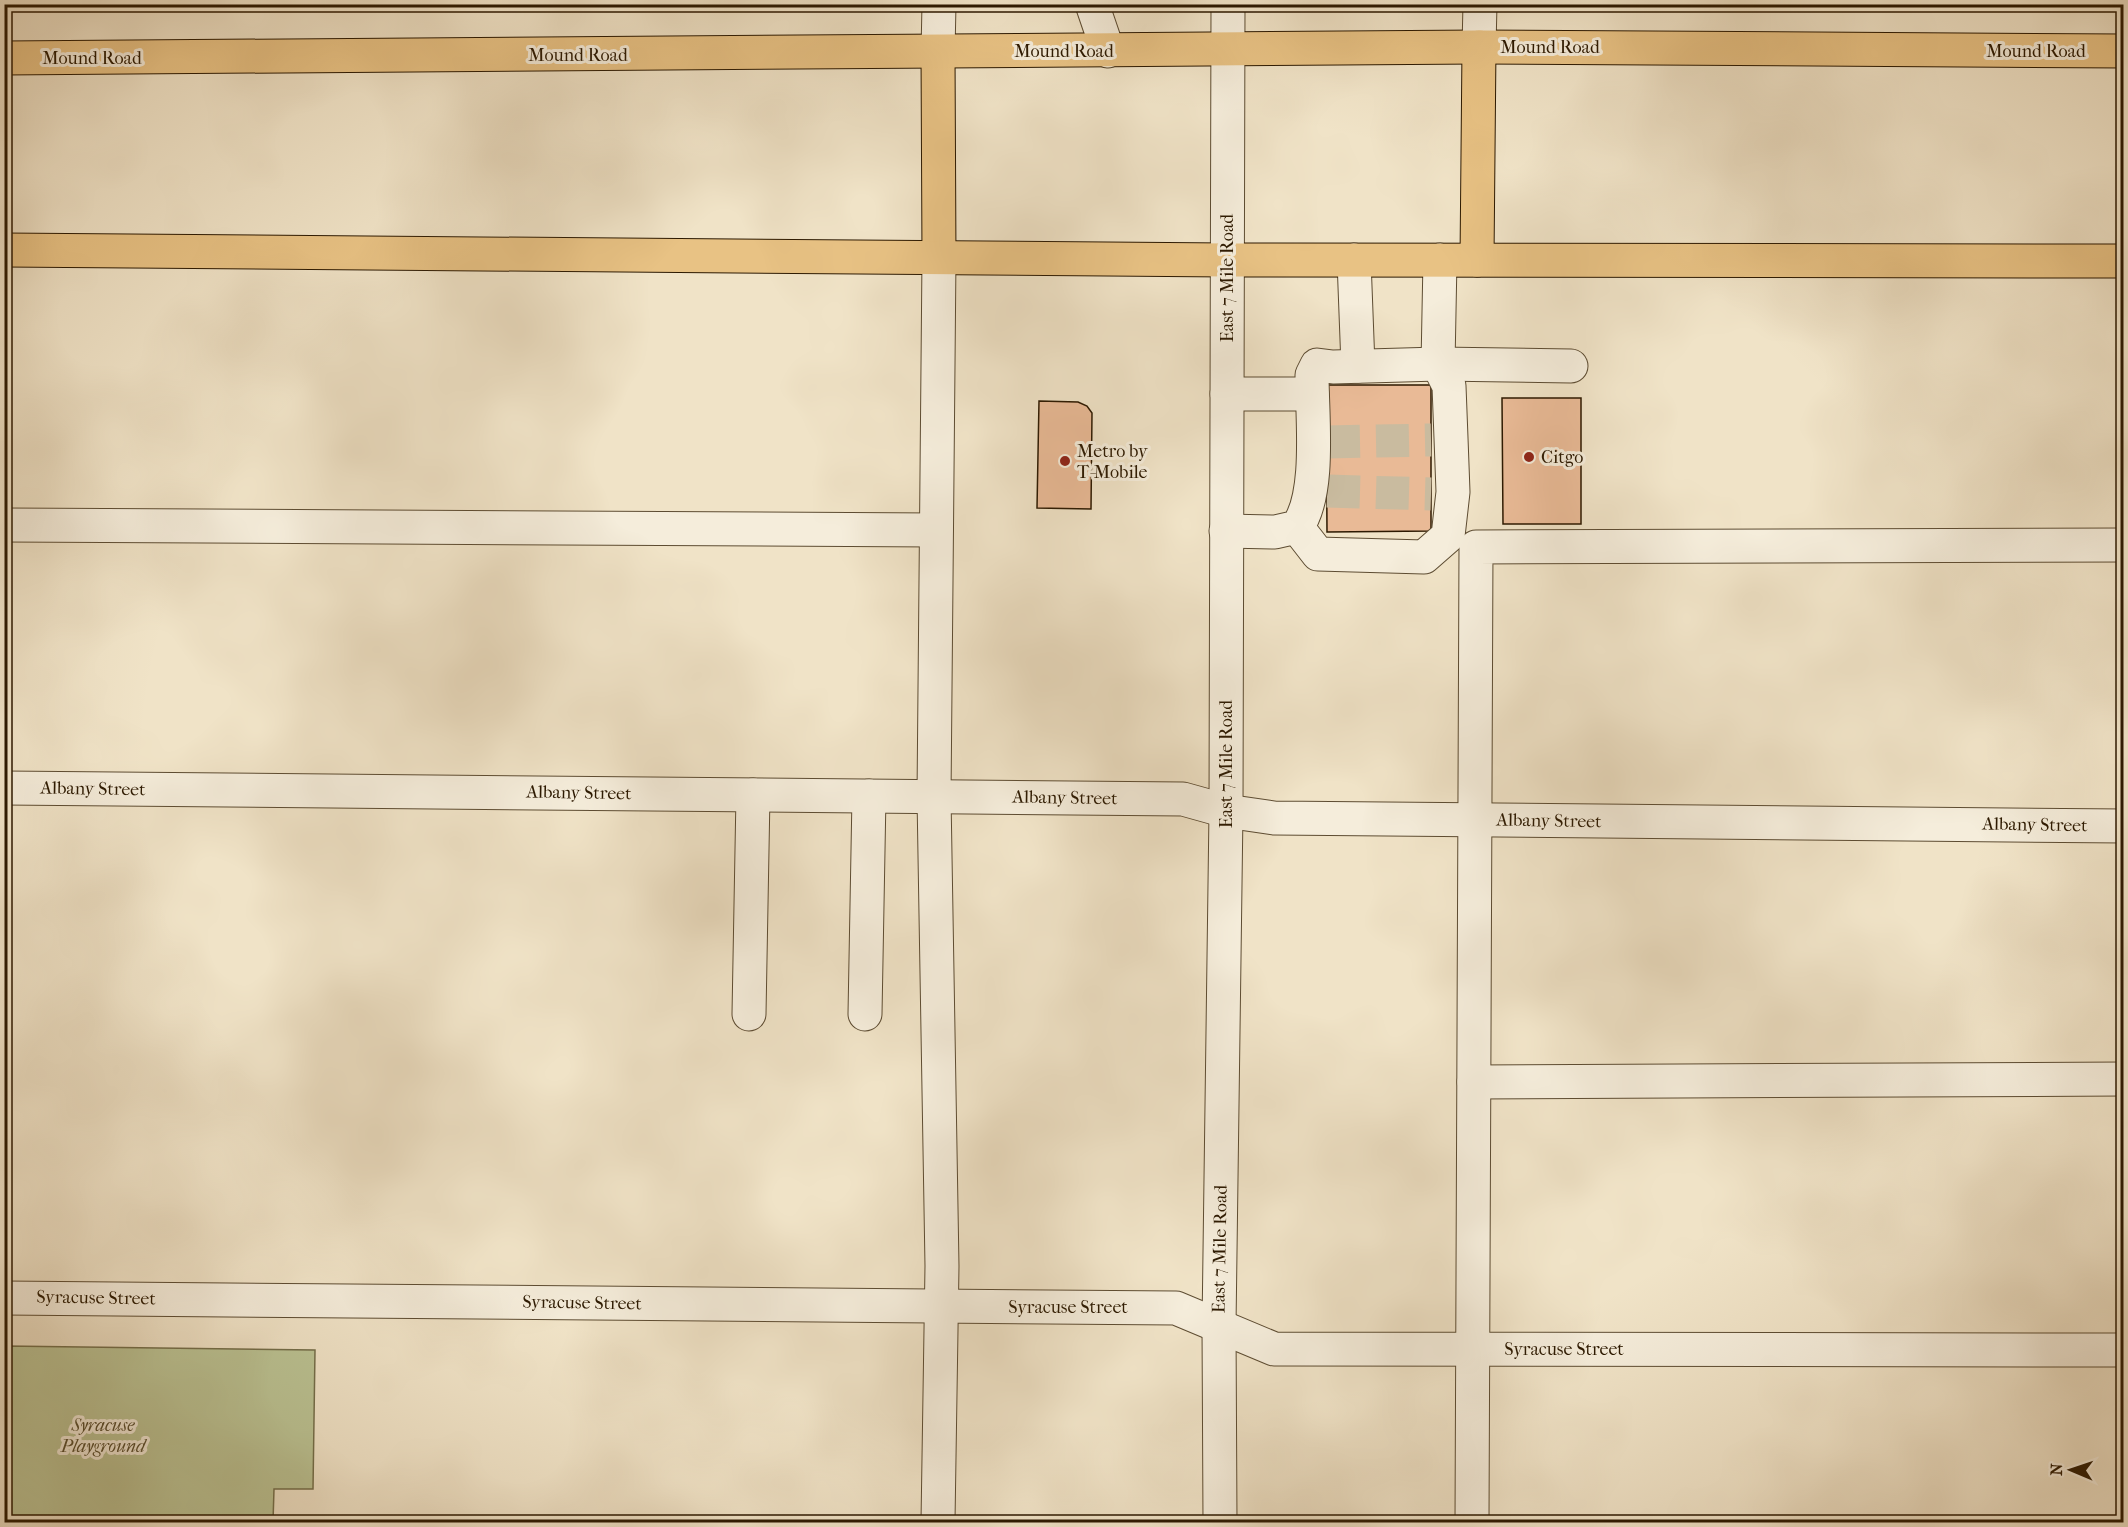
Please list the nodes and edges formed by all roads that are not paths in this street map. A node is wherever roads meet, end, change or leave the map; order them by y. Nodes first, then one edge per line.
1 (939, 4) edge
2 (1092, 4) edge
3 (1228, 4) edge
4 (1480, 4) edge
5 (1479, 47) junction
6 (1227, 48) junction
7 (1108, 51) junction
8 (2124, 51) edge
9 (938, 52) junction
10 (14, 62) edge
11 (4, 249) edge
12 (939, 257) junction
13 (1227, 260) junction
14 (1354, 260) junction
15 (1440, 260) junction
16 (1477, 260) junction
17 (2124, 261) edge
18 (1438, 364) junction
19 (1358, 366) junction
20 (1571, 366) dead end
21 (1227, 394) junction
22 (1312, 394) junction
23 (4, 525) edge
24 (1297, 527) junction
25 (936, 530) junction
26 (1226, 531) junction
27 (2124, 545) edge
28 (4, 788) edge
29 (753, 795) junction
30 (869, 796) junction
31 (934, 797) junction
32 (1226, 811) junction
33 (1475, 820) junction
34 (2124, 826) edge
35 (750, 1014) dead end
36 (865, 1014) dead end
37 (2124, 1079) edge
38 (1474, 1083) junction
39 (4, 1298) edge
40 (940, 1306) junction
41 (1219, 1326) junction
42 (1472, 1349) junction
43 (2124, 1350) edge
44 (938, 1522) edge
45 (1220, 1522) edge
46 (1472, 1522) edge

1 - 9 street
2 - 7 street
3 - 6 street, East 7 Mile Road
4 - 5 street
5 - 6 main road, Mound Road
5 - 8 main road, Mound Road
5 - 16 main road
6 - 7 main road, Mound Road
6 - 13 street, East 7 Mile Road
7 - 9 main road, Mound Road
9 - 10 main road, Mound Road
9 - 12 main road
11 - 12 main road
12 - 13 main road
12 - 25 street
13 - 14 main road
13 - 21 street, East 7 Mile Road
14 - 15 main road
14 - 19 street
15 - 16 main road
15 - 18 street
16 - 17 main road
18 - 19 street
18 - 20 street
18 - 24 street
19 - 22 street
21 - 22 street
21 - 26 street, East 7 Mile Road
22 - 24 street
23 - 25 street
24 - 26 street
25 - 31 street
26 - 32 street, East 7 Mile Road
27 - 33 street
28 - 29 street, Albany Street
29 - 30 street, Albany Street
29 - 35 street
30 - 31 street, Albany Street
30 - 36 street
31 - 32 street, Albany Street
31 - 40 street
32 - 33 street, Albany Street
32 - 41 street, East 7 Mile Road
33 - 34 street, Albany Street
33 - 38 street
37 - 38 street
38 - 42 street
39 - 40 street, Syracuse Street
40 - 41 street, Syracuse Street
40 - 44 street
41 - 42 street, Syracuse Street
41 - 45 street, East 7 Mile Road
42 - 43 street, Syracuse Street
42 - 46 street

